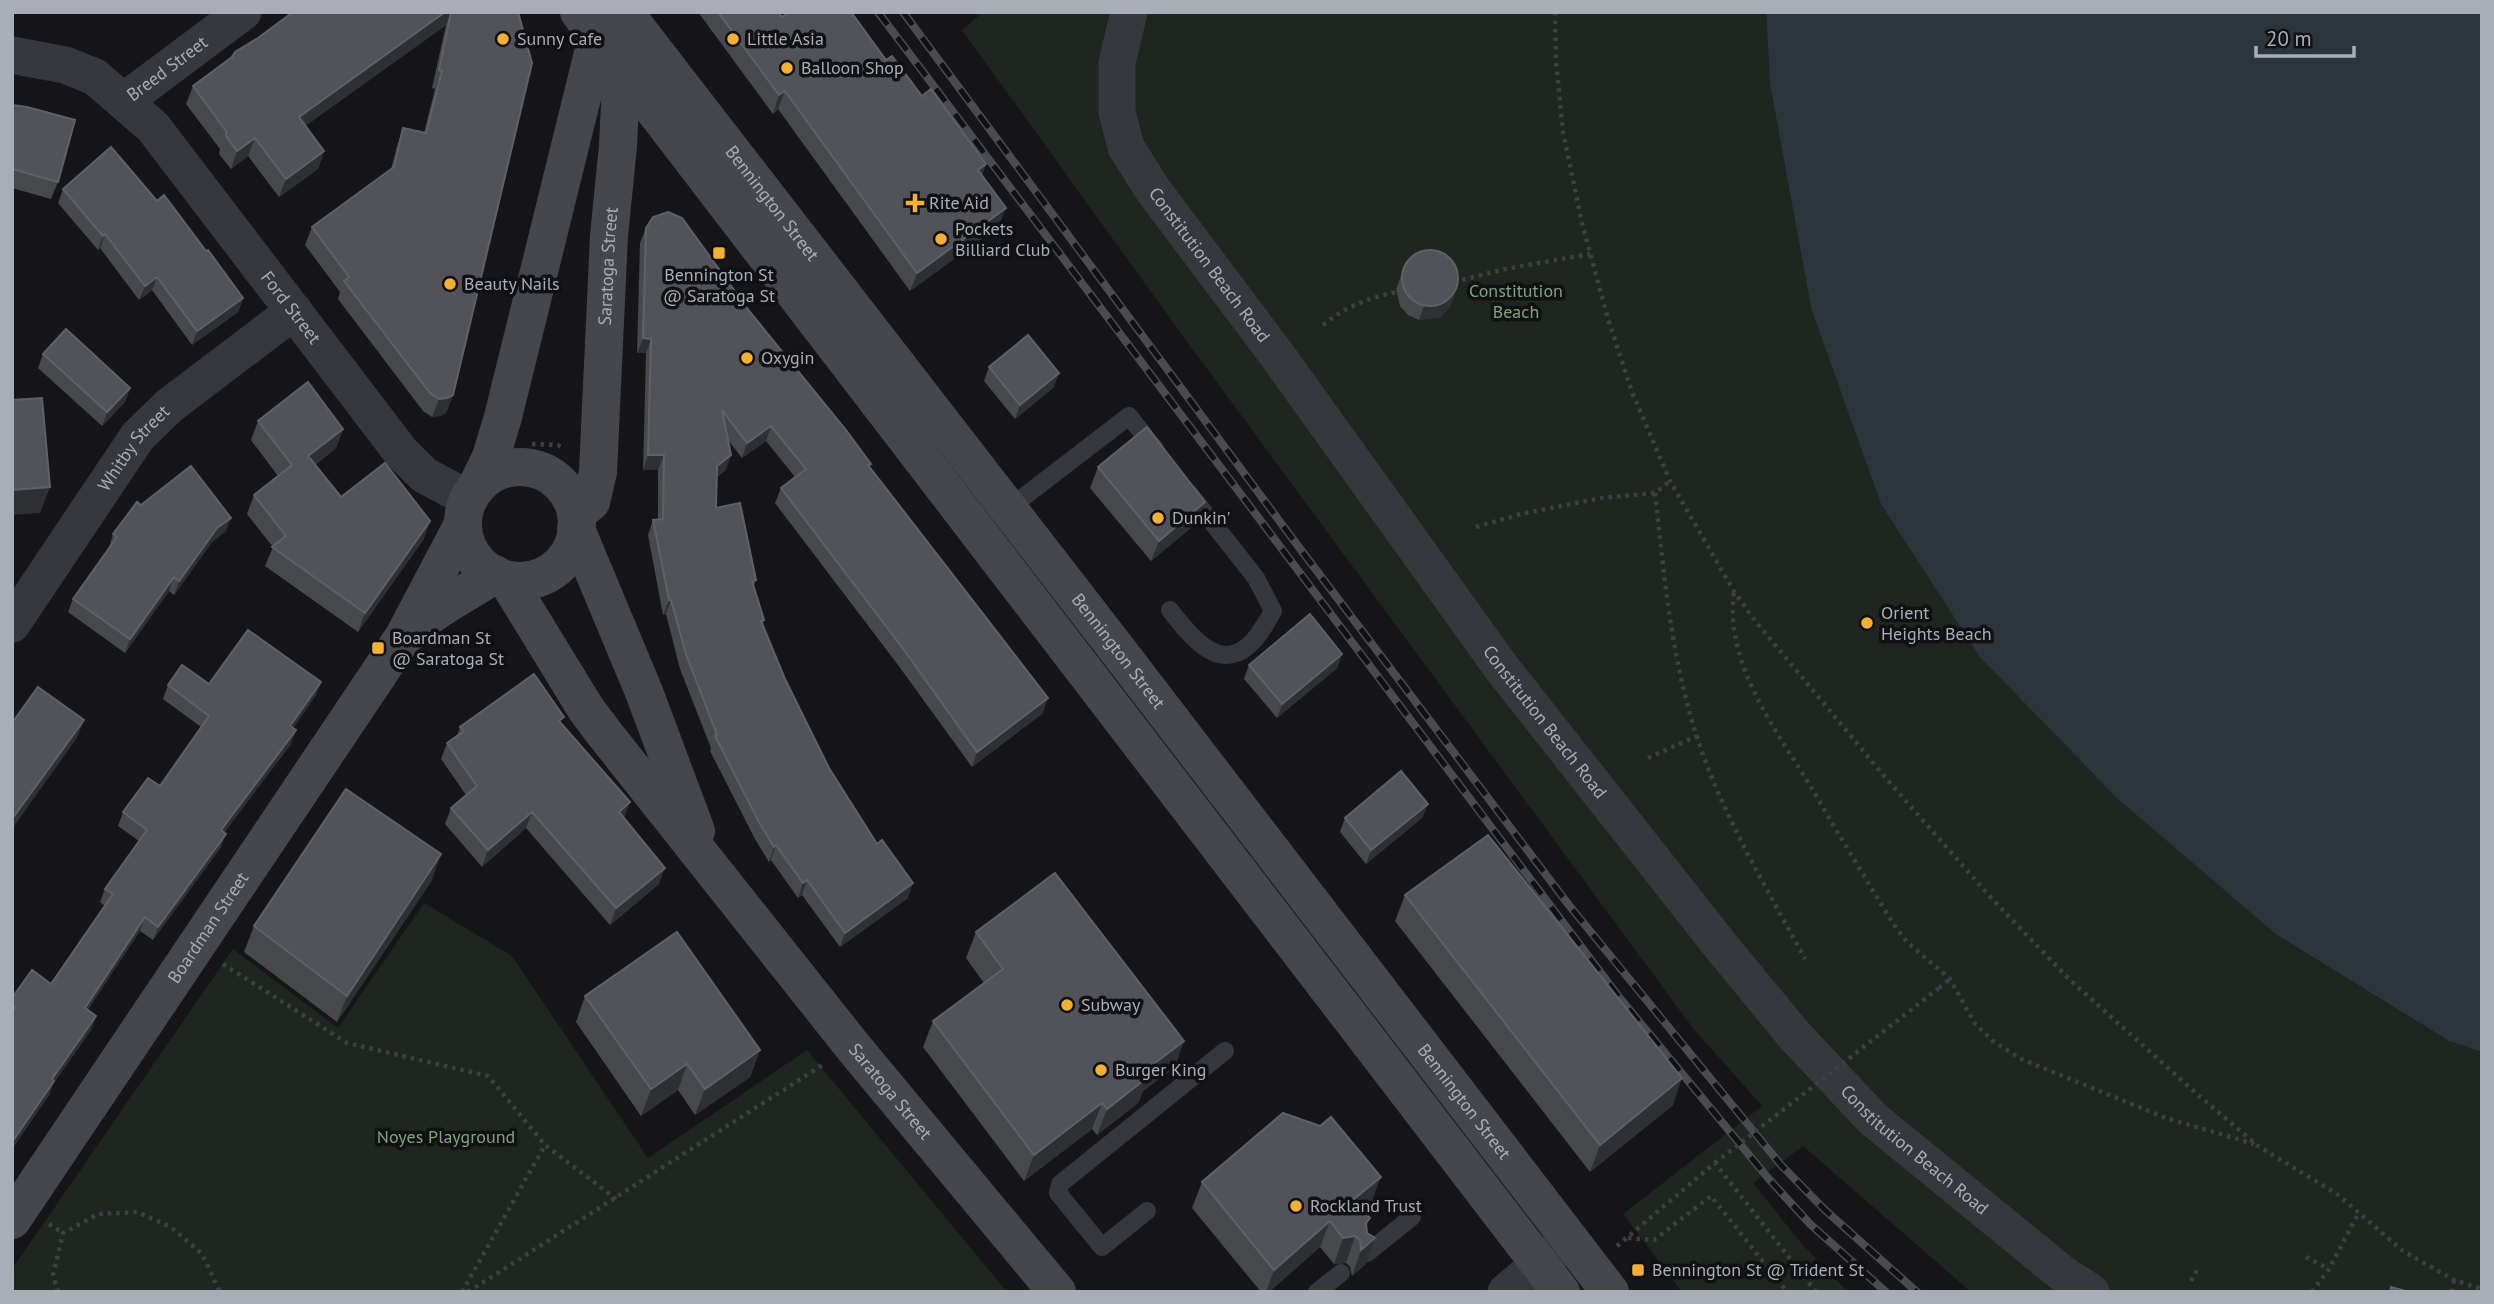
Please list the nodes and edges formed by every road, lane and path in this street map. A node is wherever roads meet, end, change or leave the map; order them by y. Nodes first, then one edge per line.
1 (243, 12) edge
2 (1129, 12) edge
3 (1149, 12) edge
4 (1555, 12) edge
5 (603, 17) edge
6 (12, 55) edge
7 (1117, 63) junction
8 (623, 72) junction
9 (124, 101) junction
10 (1590, 254) junction
11 (1452, 282) edge
12 (1408, 290) edge
13 (294, 311) junction
14 (1323, 325) dead end
15 (520, 443) dead end
16 (568, 454) dead end
17 (1163, 459) edge
18 (1180, 481) edge
19 (1670, 481) junction
20 (1656, 493) junction
21 (469, 504) junction
22 (1009, 509) junction
23 (576, 521) junction
24 (1476, 527) dead end
25 (501, 577) junction
26 (1735, 593) junction
27 (1170, 610) dead end
28 (12, 624) edge
29 (404, 636) junction
30 (1100, 659) junction
31 (1697, 736) junction
32 (1648, 758) dead end
33 (1212, 773) junction
34 (1181, 797) junction
35 (1294, 880) junction
36 (726, 889) junction
37 (1263, 903) junction
38 (196, 947) junction
39 (1805, 960) dead end
40 (1950, 979) junction
41 (1415, 1039) junction
42 (1225, 1051) dead end
43 (831, 1060) dead end
44 (1385, 1062) junction
45 (545, 1145) junction
46 (2258, 1146) junction
47 (1715, 1163) junction
48 (615, 1199) junction
49 (1147, 1212) dead end
50 (2358, 1214) junction
51 (1412, 1217) dead end
52 (12, 1220) edge
53 (1627, 1238) junction
54 (1569, 1239) junction
55 (1614, 1250) dead end
56 (1367, 1252) edge
57 (2306, 1257) dead end
58 (2329, 1269) junction
59 (2197, 1270) dead end
60 (1341, 1273) dead end
61 (1551, 1278) edge
62 (2454, 1280) junction
63 (2191, 1281) dead end
64 (2482, 1289) edge
65 (56, 1290) edge
66 (220, 1292) edge
67 (462, 1292) edge
68 (468, 1292) edge
69 (1057, 1292) edge
70 (1317, 1292) edge
71 (1506, 1292) edge
72 (1610, 1292) edge
73 (1787, 1292) edge
74 (1816, 1292) edge
75 (2091, 1292) edge
76 (2312, 1292) edge
77 (2452, 1292) edge

1 - 9 street, Breed Street
2 - 7 street, Constitution Beach Road
3 - 7 street
4 - 10 path
5 - 8 main road, Saratoga Street
5 - 21 main road
5 - 22 main road, Bennington Street
6 - 9 street, Breed Street
7 - 75 street, Constitution Beach Road
8 - 23 main road, Saratoga Street
8 - 30 main road, Bennington Street
9 - 13 street, Ford Street
10 - 11 path
10 - 19 path
12 - 14 path
13 - 21 street, Ford Street
13 - 28 street, Whitby Street
15 - 16 path
17 - 22 lane
18 - 27 lane
19 - 20 path
19 - 26 path
20 - 24 path
20 - 31 path
21 - 23 main road
21 - 25 main road
21 - 29 main road, Boardman Street
22 - 30 main road, Bennington Street
23 - 25 main road
23 - 36 main road, Saratoga Street
25 - 29 main road, Boardman Street
25 - 36 main road, Saratoga Street
26 - 40 path
26 - 46 path
29 - 38 main road, Boardman Street
30 - 33 main road, Bennington Street
30 - 34 main road, Bennington Street
31 - 32 path
31 - 39 path
33 - 34 main road
33 - 35 main road, Bennington Street
34 - 37 main road, Bennington Street
35 - 37 main road
35 - 41 main road, Bennington Street
36 - 69 main road, Saratoga Street
37 - 44 main road, Bennington Street
38 - 45 path
38 - 52 main road, Boardman Street
40 - 46 path
40 - 47 path, bridge
41 - 44 main road
41 - 54 main road, Bennington Street
42 - 49 lane
43 - 48 path
44 - 61 main road, Bennington Street
45 - 48 path
45 - 67 path
46 - 50 path
47 - 53 path
47 - 74 path
48 - 68 path
50 - 58 path
50 - 62 path
51 - 56 lane
53 - 55 path
53 - 73 path
54 - 61 street
54 - 72 main road, Bennington Street
57 - 58 path
58 - 76 path
59 - 63 path
60 - 70 lane
61 - 71 street
62 - 64 path
62 - 77 path
65 - 66 path

